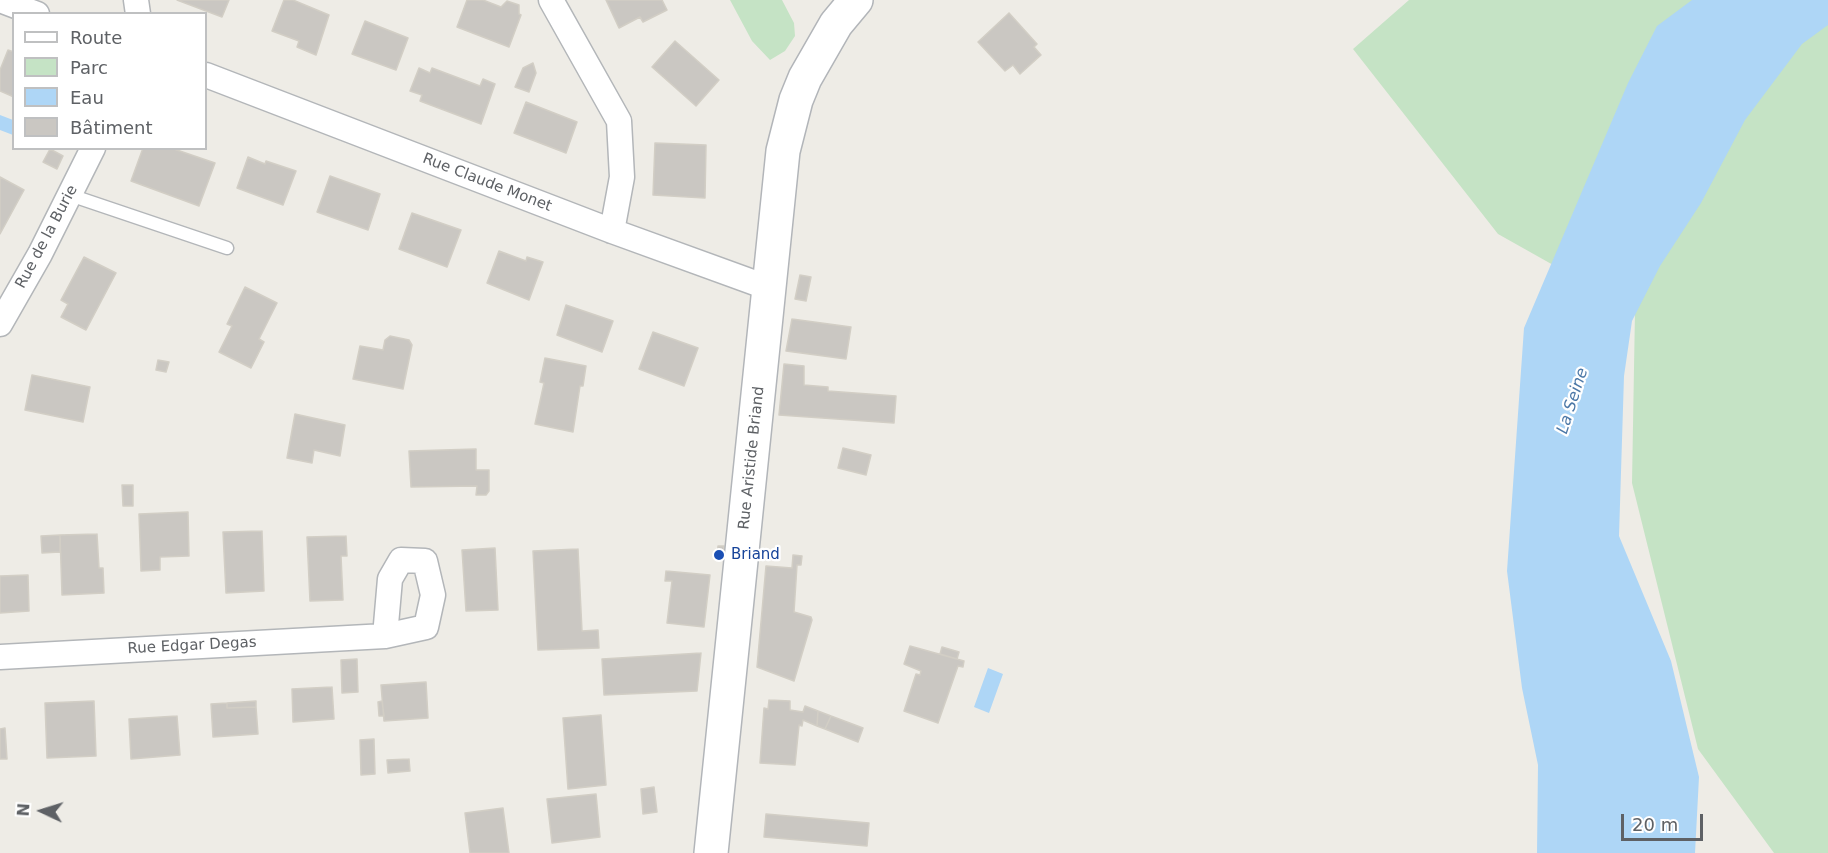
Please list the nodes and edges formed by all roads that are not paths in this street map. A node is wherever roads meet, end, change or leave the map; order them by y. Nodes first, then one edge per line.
1 (0, 0) edge
2 (551, 0) edge
3 (845, 8) edge
4 (33, 12) edge
5 (207, 75) edge
6 (92, 150) edge
7 (70, 195) junction
8 (612, 231) junction
9 (227, 248) dead end
10 (769, 288) junction
11 (0, 324) edge
12 (385, 636) dead end
13 (0, 657) edge
14 (711, 853) edge

1 - 4 street
2 - 8 street
3 - 10 street, Rue Aristide Briand
5 - 8 street, Rue Claude Monet
6 - 7 street, Rue de la Burie
7 - 9 lane
7 - 11 street, Rue de la Burie
8 - 10 street, Rue Claude Monet
10 - 14 street, Rue Aristide Briand
12 - 13 street, Rue Edgar Degas

